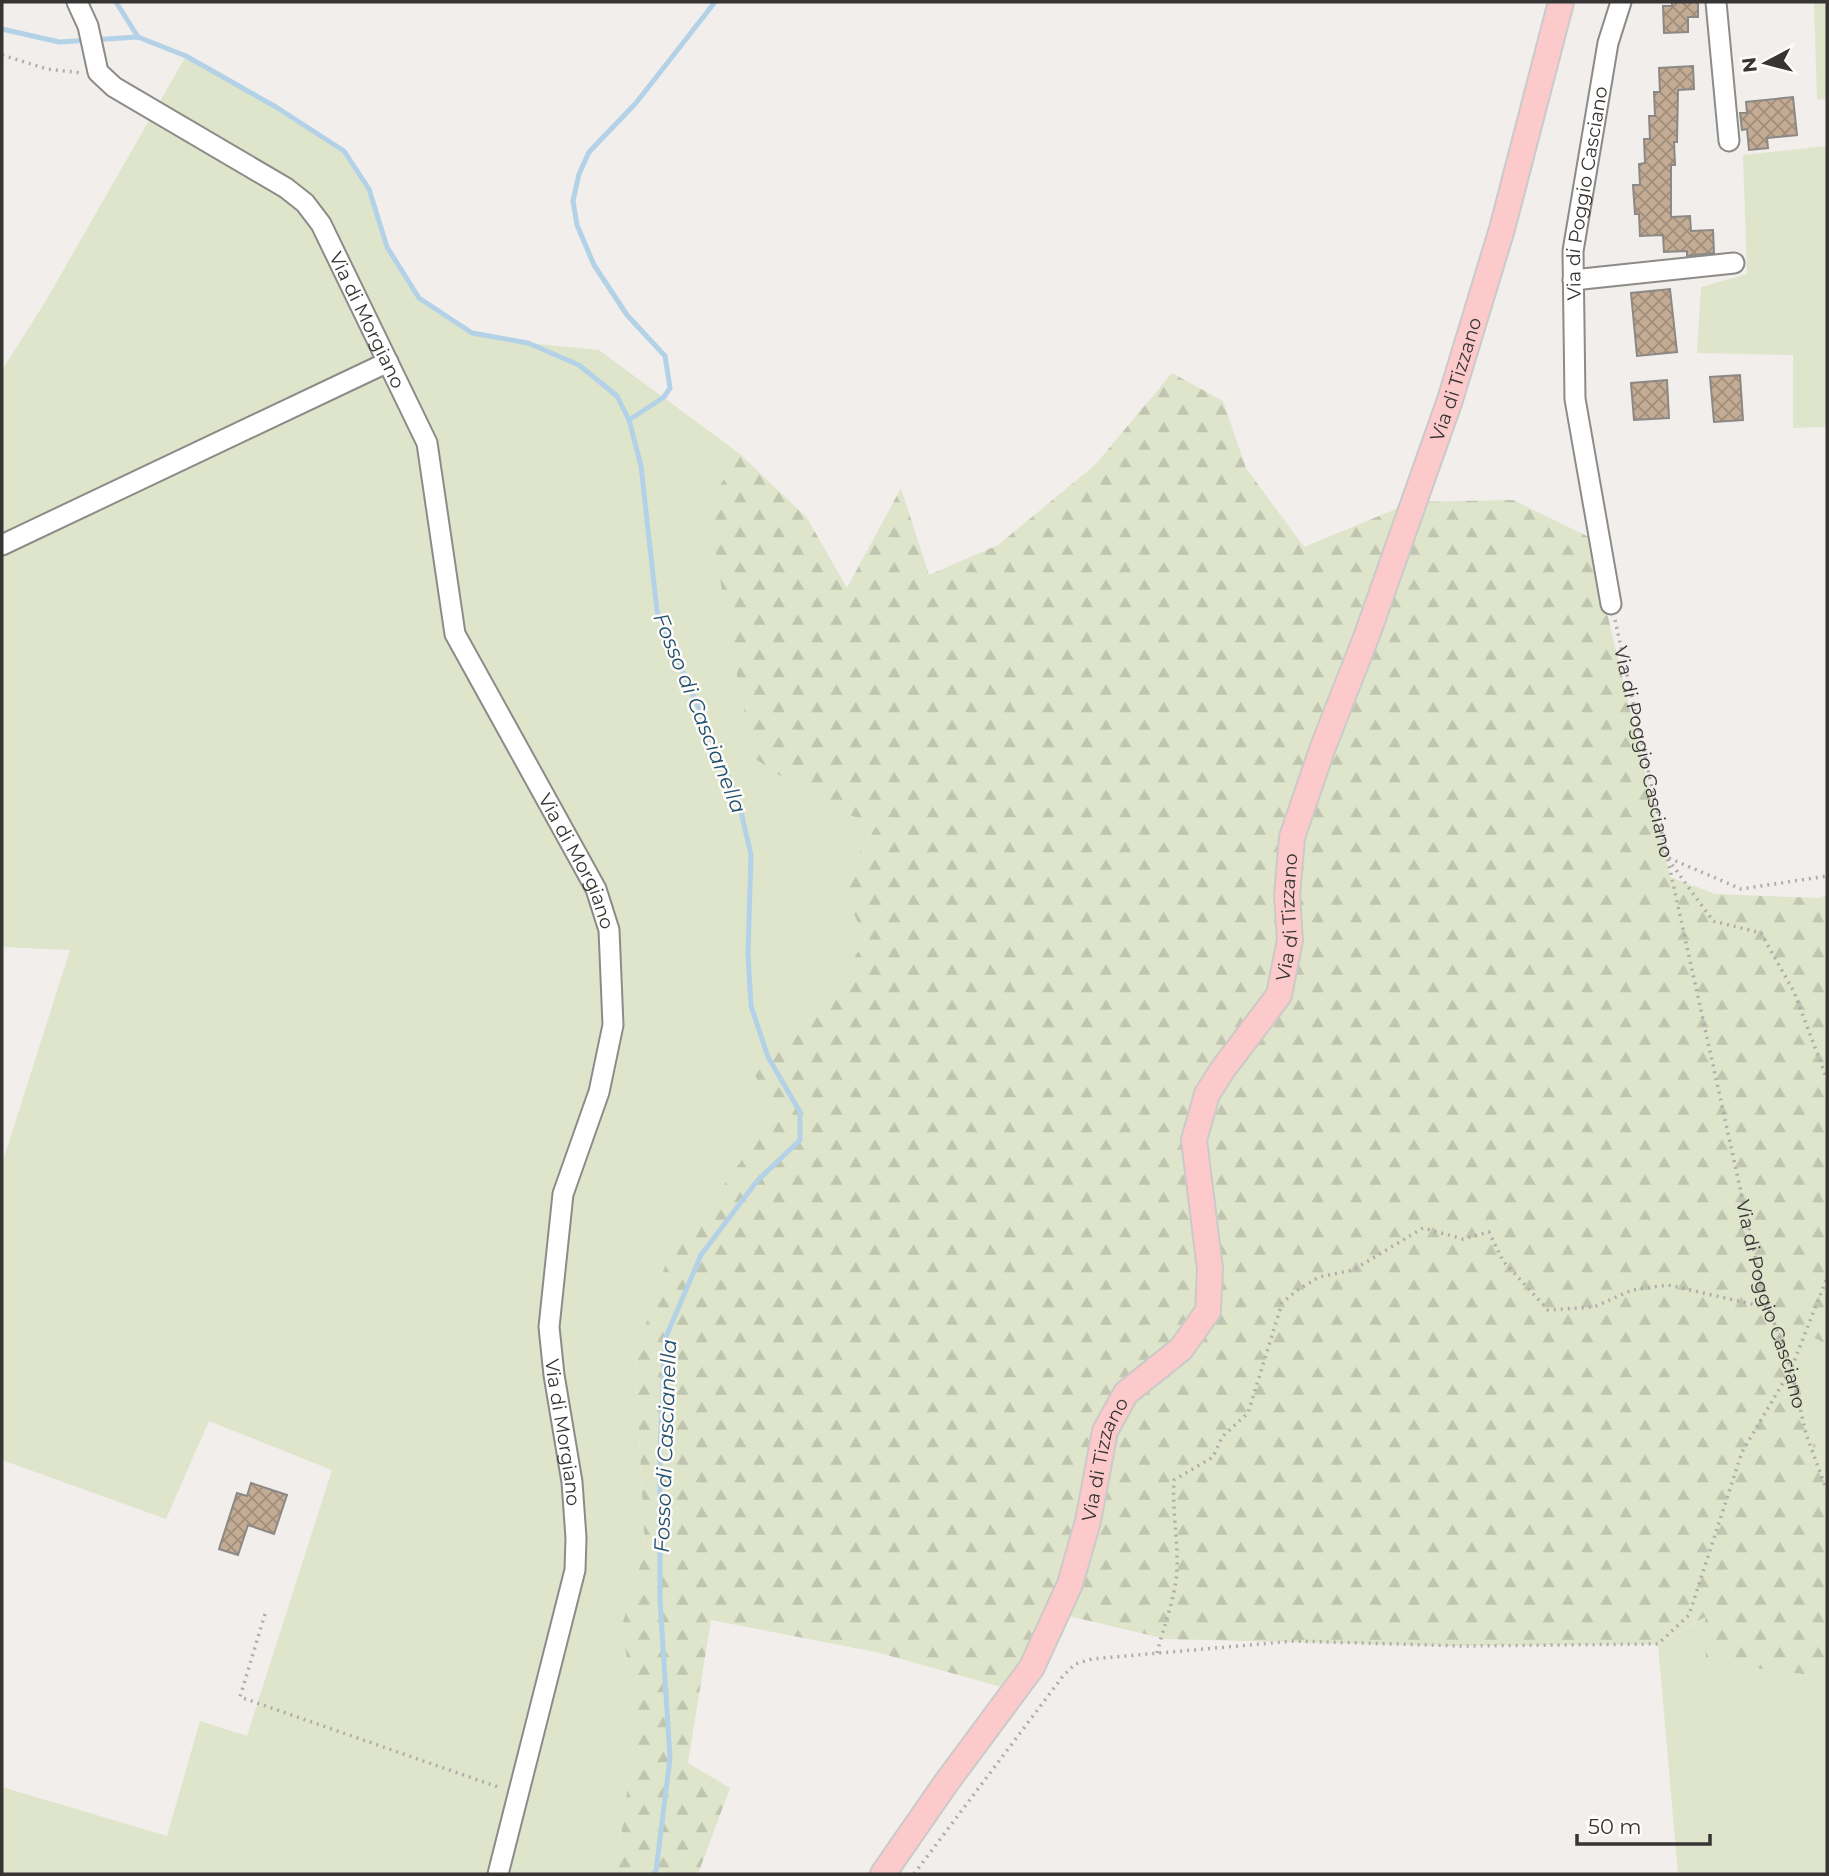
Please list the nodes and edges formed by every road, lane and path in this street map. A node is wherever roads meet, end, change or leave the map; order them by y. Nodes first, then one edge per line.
1 (77, 2) edge
2 (1561, 2) edge
3 (1621, 2) edge
4 (1716, 2) edge
5 (2, 55) edge
6 (96, 67) junction
7 (1728, 141) dead end
8 (1734, 263) dead end
9 (1573, 280) junction
10 (388, 362) junction
11 (2, 545) edge
12 (1611, 604) joint
13 (1666, 857) junction
14 (1827, 876) edge
15 (1827, 1079) edge
16 (1827, 1279) edge
17 (1769, 1308) junction
18 (1791, 1369) junction
19 (1827, 1491) edge
20 (265, 1614) dead end
21 (1156, 1653) junction
22 (518, 1794) junction
23 (498, 1874) edge
24 (883, 1874) edge
25 (914, 1874) edge

1 - 6 street
2 - 24 main road, Via di Tizzano
3 - 9 street, Via di Poggio Casciano
4 - 7 street
5 - 6 path
6 - 10 street, Via di Morgiano
8 - 9 street
9 - 12 street, Via di Poggio Casciano
10 - 11 street
10 - 22 street, Via di Morgiano
12 - 13 path, Via di Poggio Casciano
13 - 14 path
13 - 15 path
13 - 17 path, Via di Poggio Casciano
16 - 18 path
17 - 18 path, Via di Poggio Casciano
17 - 21 path
18 - 19 path, Via di Poggio Casciano
18 - 21 path
20 - 22 path
21 - 25 path
22 - 23 street, Via di Morgiano

